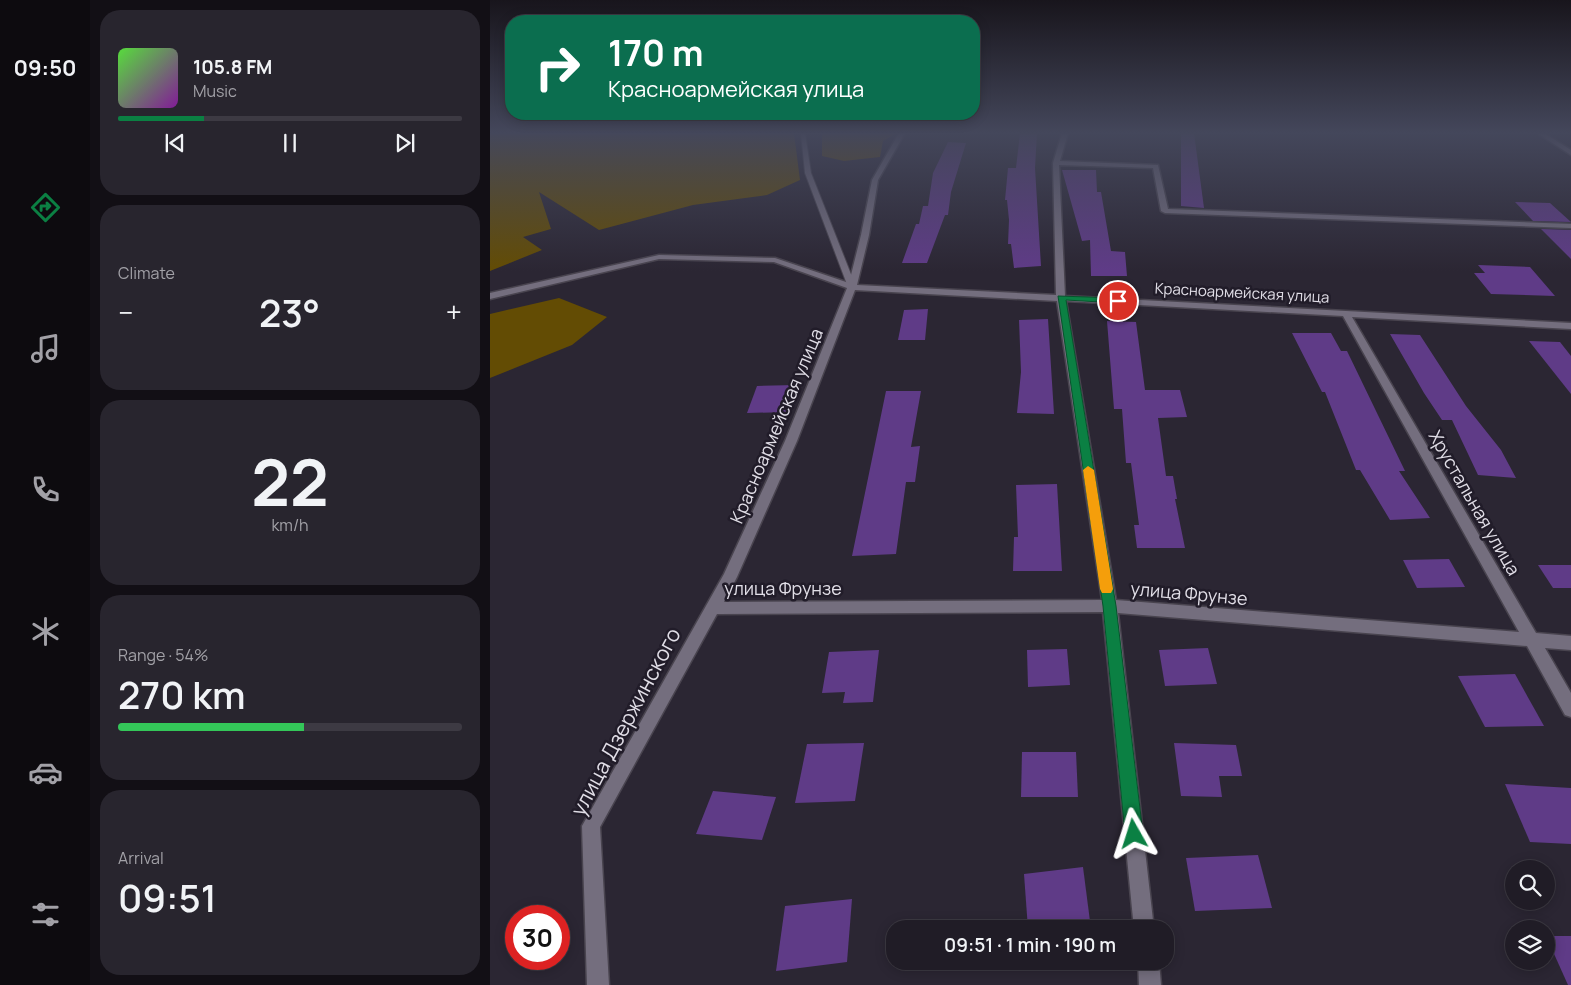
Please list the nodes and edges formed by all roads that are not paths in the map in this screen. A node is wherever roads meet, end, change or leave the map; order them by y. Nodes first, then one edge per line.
1 (810, 179) edge
2 (876, 179) edge
3 (1057, 179) edge
4 (1159, 179) edge
5 (1571, 226) edge
6 (852, 287) junction
7 (490, 296) edge
8 (1061, 297) junction
9 (1346, 314) junction
10 (1571, 326) edge
11 (730, 577) joint
12 (1110, 606) junction
13 (713, 608) junction
14 (1534, 641) junction
15 (1571, 644) edge
16 (1571, 709) edge
17 (1143, 920) edge
18 (1149, 970) edge
19 (598, 985) edge
20 (1150, 985) edge

1 - 6 lane
2 - 6 street, Красноармейская улица
3 - 8 street
4 - 5 street
6 - 7 street
6 - 8 street, Красноармейская улица
6 - 11 street, Красноармейская улица
8 - 9 street, Красноармейская улица
8 - 12 street
9 - 10 street, Красноармейская улица
9 - 14 street, Хрустальная улица
11 - 13 street, улица Дзержинского
12 - 13 street, улица Фрунзе
12 - 14 street, улица Фрунзе
12 - 17 street
13 - 19 street, улица Дзержинского
14 - 15 street, улица Фрунзе
14 - 16 street, Хрустальная улица
18 - 20 street

